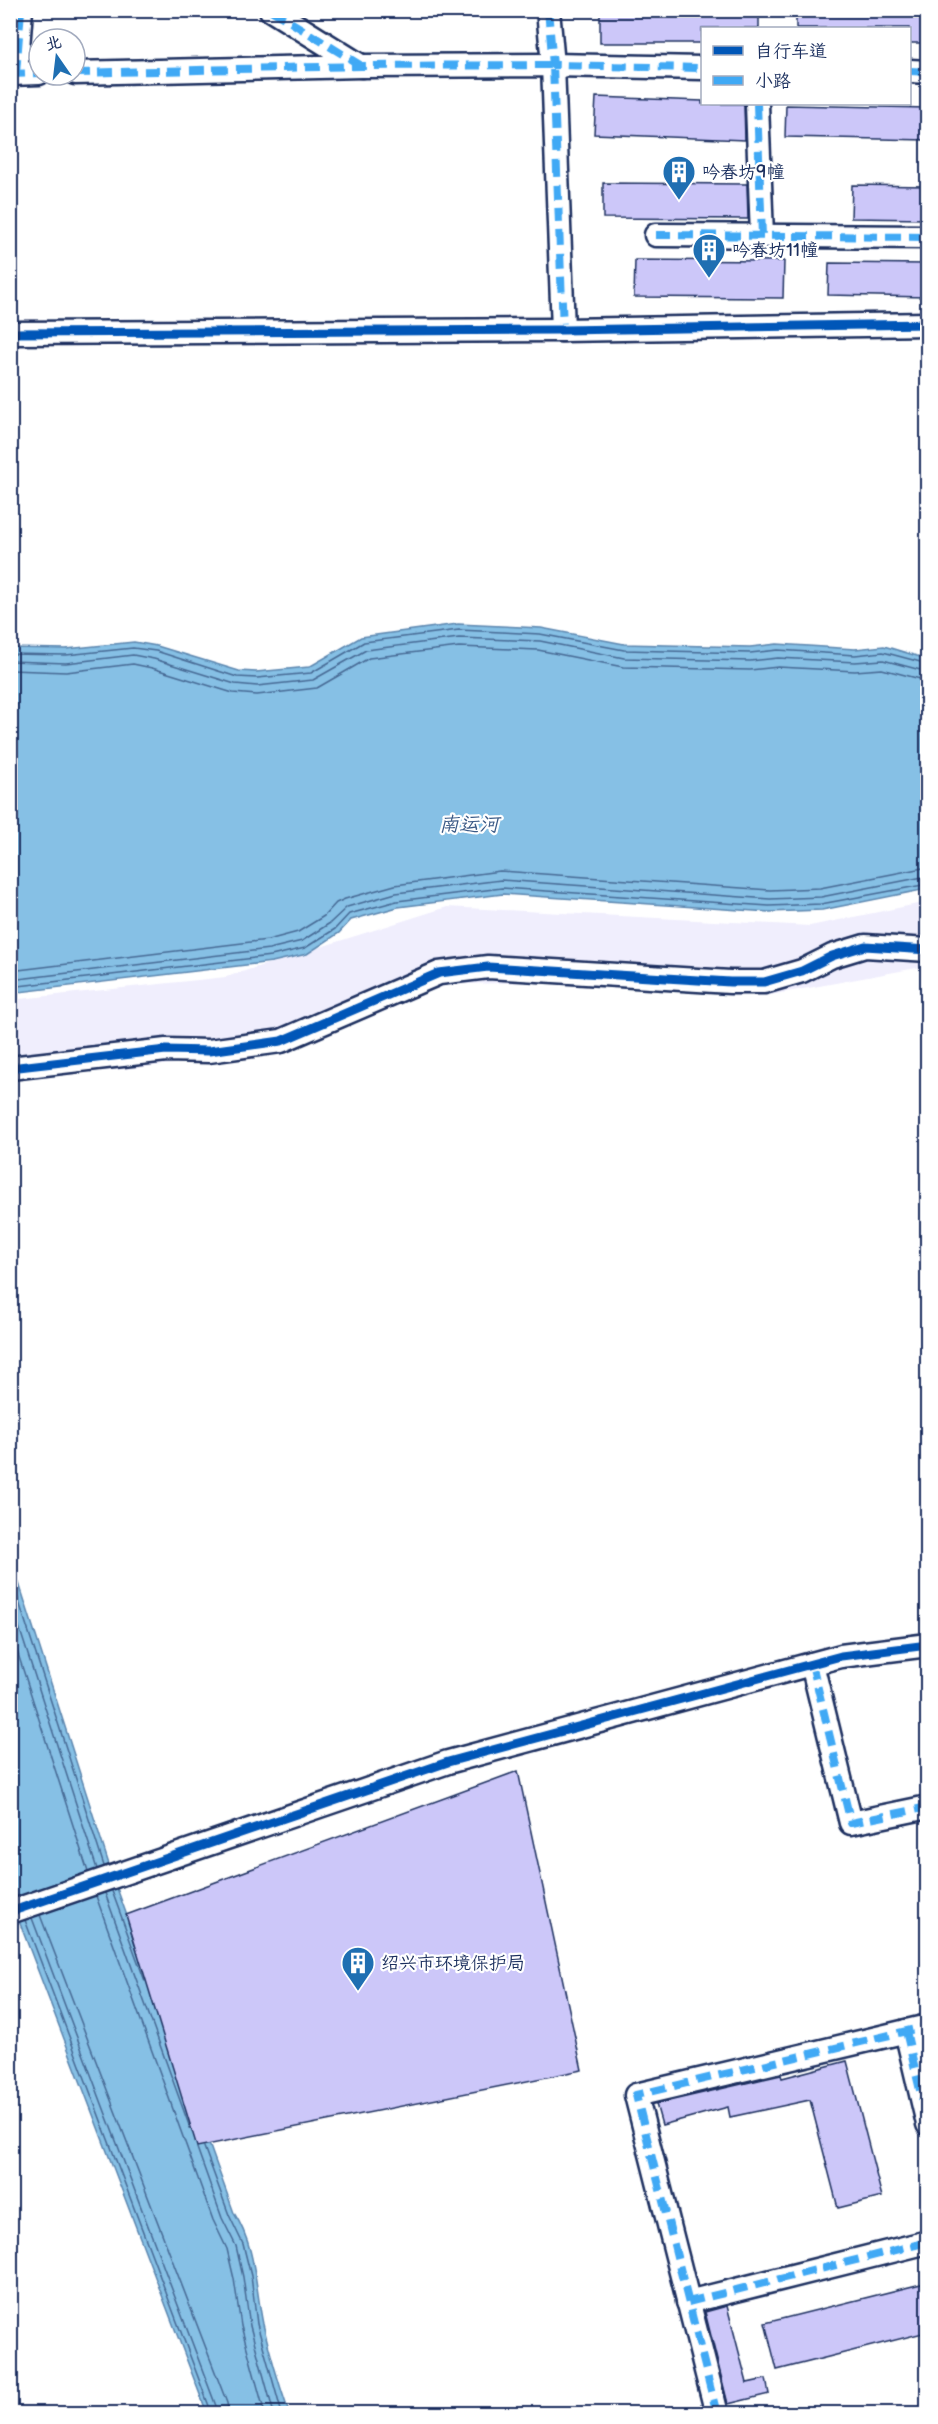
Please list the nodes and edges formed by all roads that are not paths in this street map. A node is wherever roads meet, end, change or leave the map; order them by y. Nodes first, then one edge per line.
1 (21, 10) edge
2 (271, 10) edge
3 (548, 10) edge
4 (554, 65) junction
5 (361, 66) junction
6 (701, 68) edge
7 (911, 71) edge
8 (927, 72) edge
9 (87, 73) edge
10 (13, 74) edge
11 (757, 105) edge
12 (656, 235) dead end
13 (762, 236) junction
14 (927, 237) edge
15 (927, 324) edge
16 (563, 330) junction
17 (10, 333) edge
18 (927, 950) edge
19 (10, 1068) edge
20 (927, 1645) edge
21 (813, 1664) junction
22 (927, 1806) edge
23 (10, 1912) edge
24 (917, 2029) edge
25 (927, 2124) edge
26 (927, 2242) edge
27 (688, 2302) junction
28 (717, 2414) edge

1 - 10 street
2 - 5 street
3 - 4 street
4 - 5 street
4 - 6 street
4 - 16 street
5 - 9 street
7 - 8 street
11 - 13 street
12 - 13 street
13 - 14 street
15 - 16 street
16 - 17 street
18 - 19 street
20 - 21 street
21 - 22 street
21 - 23 street
24 - 25 street
24 - 27 street
26 - 27 street
27 - 28 street

